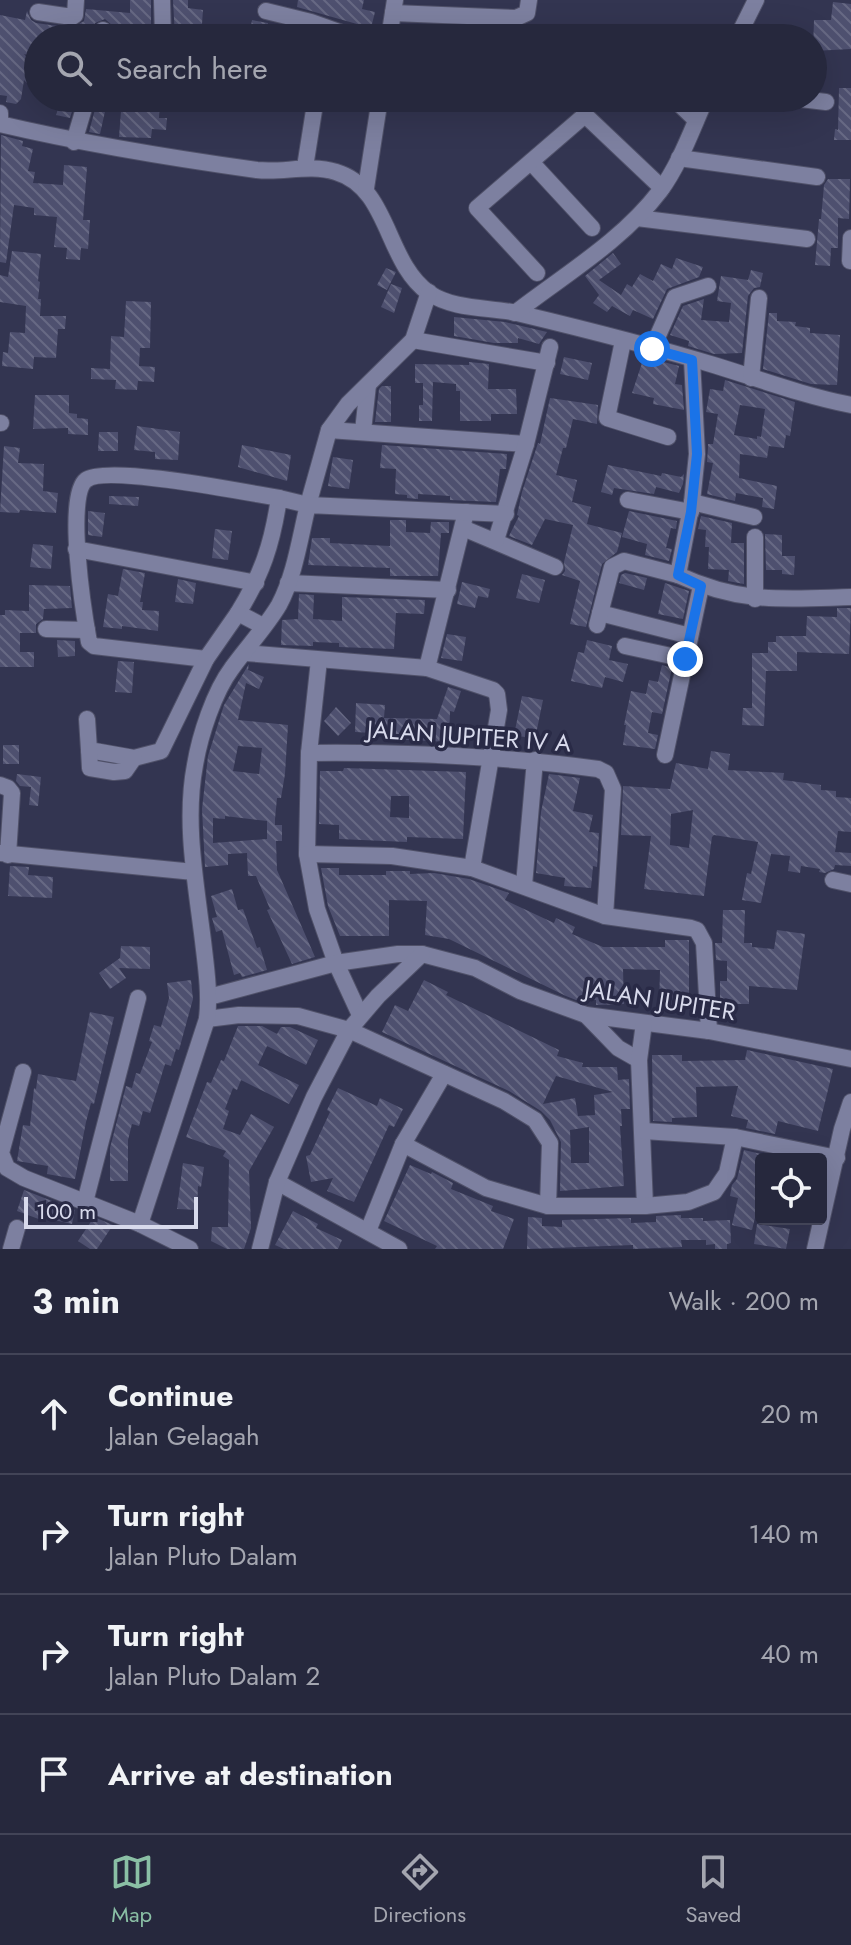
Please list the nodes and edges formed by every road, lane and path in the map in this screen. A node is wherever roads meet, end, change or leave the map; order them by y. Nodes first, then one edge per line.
1 (76, 0) edge
2 (162, 0) edge
3 (529, 0) edge
4 (756, 0) edge
5 (394, 7) edge
6 (266, 11) dead end
7 (38, 12) dead end
8 (163, 24) edge
9 (317, 24) edge
10 (744, 24) edge
11 (83, 112) edge
12 (314, 112) edge
13 (378, 112) edge
14 (688, 112) edge
15 (700, 112) edge
16 (0, 113) edge
17 (696, 120) junction
18 (0, 124) edge
19 (74, 142) junction
20 (679, 158) junction
21 (531, 162) junction
22 (305, 167) junction
23 (817, 177) dead end
24 (366, 188) junction
25 (662, 188) junction
26 (637, 218) junction
27 (592, 228) dead end
28 (851, 238) edge
29 (807, 239) dead end
30 (850, 261) edge
31 (537, 273) dead end
32 (708, 286) dead end
33 (429, 292) junction
34 (759, 298) dead end
35 (515, 313) junction
36 (413, 340) junction
37 (623, 341) junction
38 (652, 349) junction
39 (692, 360) junction
40 (751, 378) junction
41 (368, 385) junction
42 (851, 405) edge
43 (329, 430) junction
44 (363, 431) junction
45 (668, 437) dead end
46 (526, 444) junction
47 (279, 498) junction
48 (628, 500) dead end
49 (308, 505) junction
50 (692, 507) junction
51 (506, 514) junction
52 (754, 517) dead end
53 (465, 520) junction
54 (755, 537) dead end
55 (496, 540) junction
56 (76, 549) junction
57 (555, 567) dead end
58 (678, 575) junction
59 (256, 583) junction
60 (288, 583) junction
61 (701, 586) junction
62 (448, 590) junction
63 (851, 597) edge
64 (755, 599) junction
65 (238, 613) junction
66 (263, 626) junction
67 (46, 629) dead end
68 (88, 633) junction
69 (690, 636) junction
70 (625, 646) dead end
71 (246, 653) junction
72 (206, 659) junction
73 (685, 659) junction
74 (319, 660) junction
75 (427, 668) junction
76 (87, 719) dead end
77 (309, 753) junction
78 (665, 755) dead end
79 (490, 757) junction
80 (535, 760) junction
81 (0, 785) edge
82 (4, 854) edge
83 (307, 854) junction
84 (472, 868) junction
85 (194, 872) junction
86 (833, 880) dead end
87 (851, 884) edge
88 (524, 885) junction
89 (605, 916) junction
90 (422, 954) junction
91 (336, 963) junction
92 (209, 997) junction
93 (138, 998) dead end
94 (360, 1015) junction
95 (586, 1015) junction
96 (207, 1019) junction
97 (644, 1023) junction
98 (349, 1030) junction
99 (709, 1031) junction
100 (851, 1059) edge
101 (639, 1060) junction
102 (23, 1072) dead end
103 (444, 1074) junction
104 (851, 1102) edge
105 (644, 1131) junction
106 (735, 1137) junction
107 (403, 1144) junction
108 (837, 1158) junction
109 (277, 1182) junction
110 (85, 1202) junction
111 (548, 1206) junction
112 (645, 1206) junction
113 (140, 1224) junction
114 (17, 1228) dead end
115 (368, 1231) junction
116 (11, 1249) edge
117 (190, 1249) edge
118 (260, 1249) edge
119 (399, 1249) edge
120 (815, 1249) edge

1 - 7 street
2 - 8 street
3 - 5 street
4 - 10 street
6 - 9 street
11 - 19 street
12 - 22 street
13 - 24 street
14 - 17 street
15 - 17 street
16 - 18 street
17 - 20 street
18 - 19 street
19 - 22 street
20 - 23 street
20 - 25 street
21 - 25 street
21 - 27 street
21 - 31 street
22 - 24 street
24 - 33 street
25 - 26 street
26 - 29 street
26 - 35 street
28 - 30 street
32 - 38 street
33 - 35 street
33 - 36 street
34 - 40 street
35 - 37 street
36 - 41 street
36 - 46 street
37 - 38 street
37 - 45 street
38 - 39 street
39 - 40 street
39 - 50 street
40 - 42 street
41 - 43 street
41 - 44 street
43 - 44 street
43 - 49 street
44 - 46 street
46 - 51 street
47 - 49 street
47 - 56 street
47 - 59 street
48 - 50 street
49 - 53 street
49 - 60 street
50 - 52 street
50 - 58 street
51 - 53 street
51 - 55 street
53 - 55 street
53 - 62 street
54 - 64 street
55 - 57 street
56 - 59 street
56 - 68 street
58 - 61 street
58 - 69 street
59 - 65 street
60 - 62 street
60 - 66 street
61 - 64 street
61 - 69 street
62 - 75 street
63 - 64 street
65 - 66 street
65 - 72 street
66 - 71 street
67 - 68 street
68 - 72 street
69 - 73 street
70 - 73 street
71 - 74 street
71 - 85 street
72 - 76 street
73 - 78 street
74 - 75 street
74 - 77 street
75 - 79 street
77 - 79 street, JALAN JUPITER IV A
77 - 83 street
79 - 80 street, JALAN JUPITER IV A
79 - 84 street
80 - 88 street
80 - 89 street, JALAN JUPITER IV A
81 - 82 street
82 - 85 street
83 - 84 street
83 - 91 street
84 - 88 street
85 - 92 street
86 - 87 street
88 - 89 street
89 - 99 street
90 - 91 street, JALAN JUPITER
90 - 94 street
90 - 95 street, JALAN JUPITER
91 - 92 street, JALAN JUPITER
91 - 94 street
92 - 96 street
93 - 110 street
94 - 98 street
95 - 97 street, JALAN JUPITER
95 - 101 street
96 - 98 street
96 - 113 street
97 - 99 street, JALAN JUPITER
97 - 101 street
98 - 103 street
98 - 109 street
99 - 100 street, JALAN JUPITER
101 - 105 street
102 - 110 street
103 - 107 street
103 - 111 street
104 - 108 street
105 - 106 street
105 - 112 street
106 - 108 street
106 - 112 street
107 - 111 street
107 - 115 street
108 - 120 street
109 - 115 street
109 - 118 street
110 - 113 street
111 - 112 street
113 - 117 street
114 - 116 street
115 - 119 street

